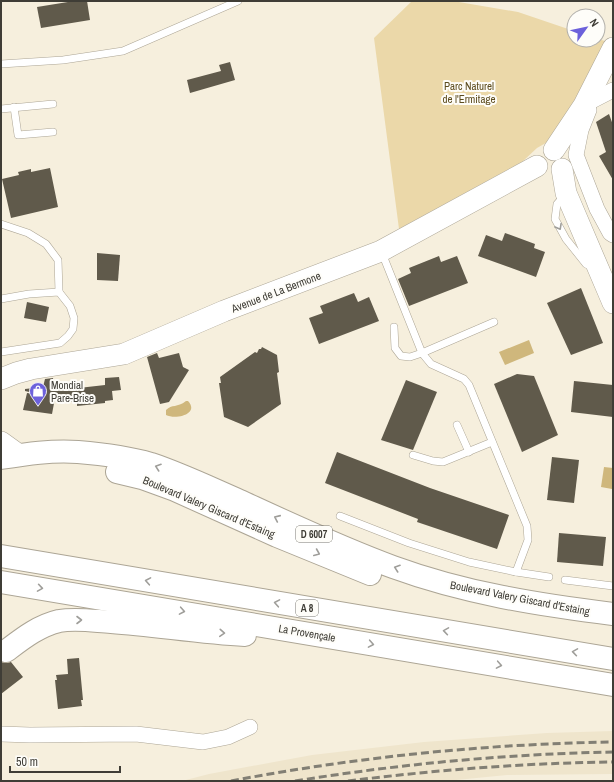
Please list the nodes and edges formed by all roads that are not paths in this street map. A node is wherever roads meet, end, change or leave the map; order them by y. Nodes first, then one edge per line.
1 (238, 1) edge
2 (613, 48) edge
3 (1, 64) edge
4 (613, 90) edge
5 (589, 102) junction
6 (53, 104) dead end
7 (14, 107) junction
8 (1, 109) edge
9 (52, 132) dead end
10 (549, 171) junction
11 (1, 224) edge
12 (613, 235) edge
13 (381, 251) junction
14 (59, 292) junction
15 (1, 299) edge
16 (613, 303) edge
17 (494, 322) dead end
18 (394, 328) dead end
19 (1, 352) edge
20 (422, 353) junction
21 (1, 379) edge
22 (457, 425) dead end
23 (1, 442) edge
24 (492, 442) junction
25 (469, 452) junction
26 (413, 455) dead end
27 (10, 457) edge
28 (1, 473) edge
29 (340, 516) dead end
30 (1, 556) edge
31 (516, 572) junction
32 (549, 577) dead end
33 (565, 580) dead end
34 (1, 582) edge
35 (613, 586) edge
36 (613, 614) edge
37 (613, 627) edge
38 (332, 637) junction
39 (6, 651) dead end
40 (613, 659) edge
41 (613, 685) edge
42 (250, 727) dead end
43 (1, 734) edge

1 - 3 lane
2 - 5 street
4 - 5 street
5 - 10 street
5 - 12 street
6 - 7 lane
7 - 8 lane
7 - 9 lane
10 - 13 street, Avenue de La Bermone
10 - 16 street
11 - 14 lane
13 - 20 lane
13 - 21 street, Avenue de La Bermone
14 - 15 lane
14 - 19 lane
17 - 20 lane
18 - 20 lane
20 - 24 lane
22 - 25 lane
23 - 27 street
24 - 25 lane
24 - 31 lane
25 - 26 lane
36 -> 27 main road, Boulevard Valery Giscard d'Estaing / D 6007
28 -> 37 main road, Boulevard Valery Giscard d'Estaing / D 6007
29 - 31 lane
40 -> 30 main road, A 8
31 - 32 lane
33 - 35 lane
34 -> 38 main road, La Provençale / A 8
39 -> 38 main road
38 -> 41 main road, La Provençale / A 8
42 - 43 street

